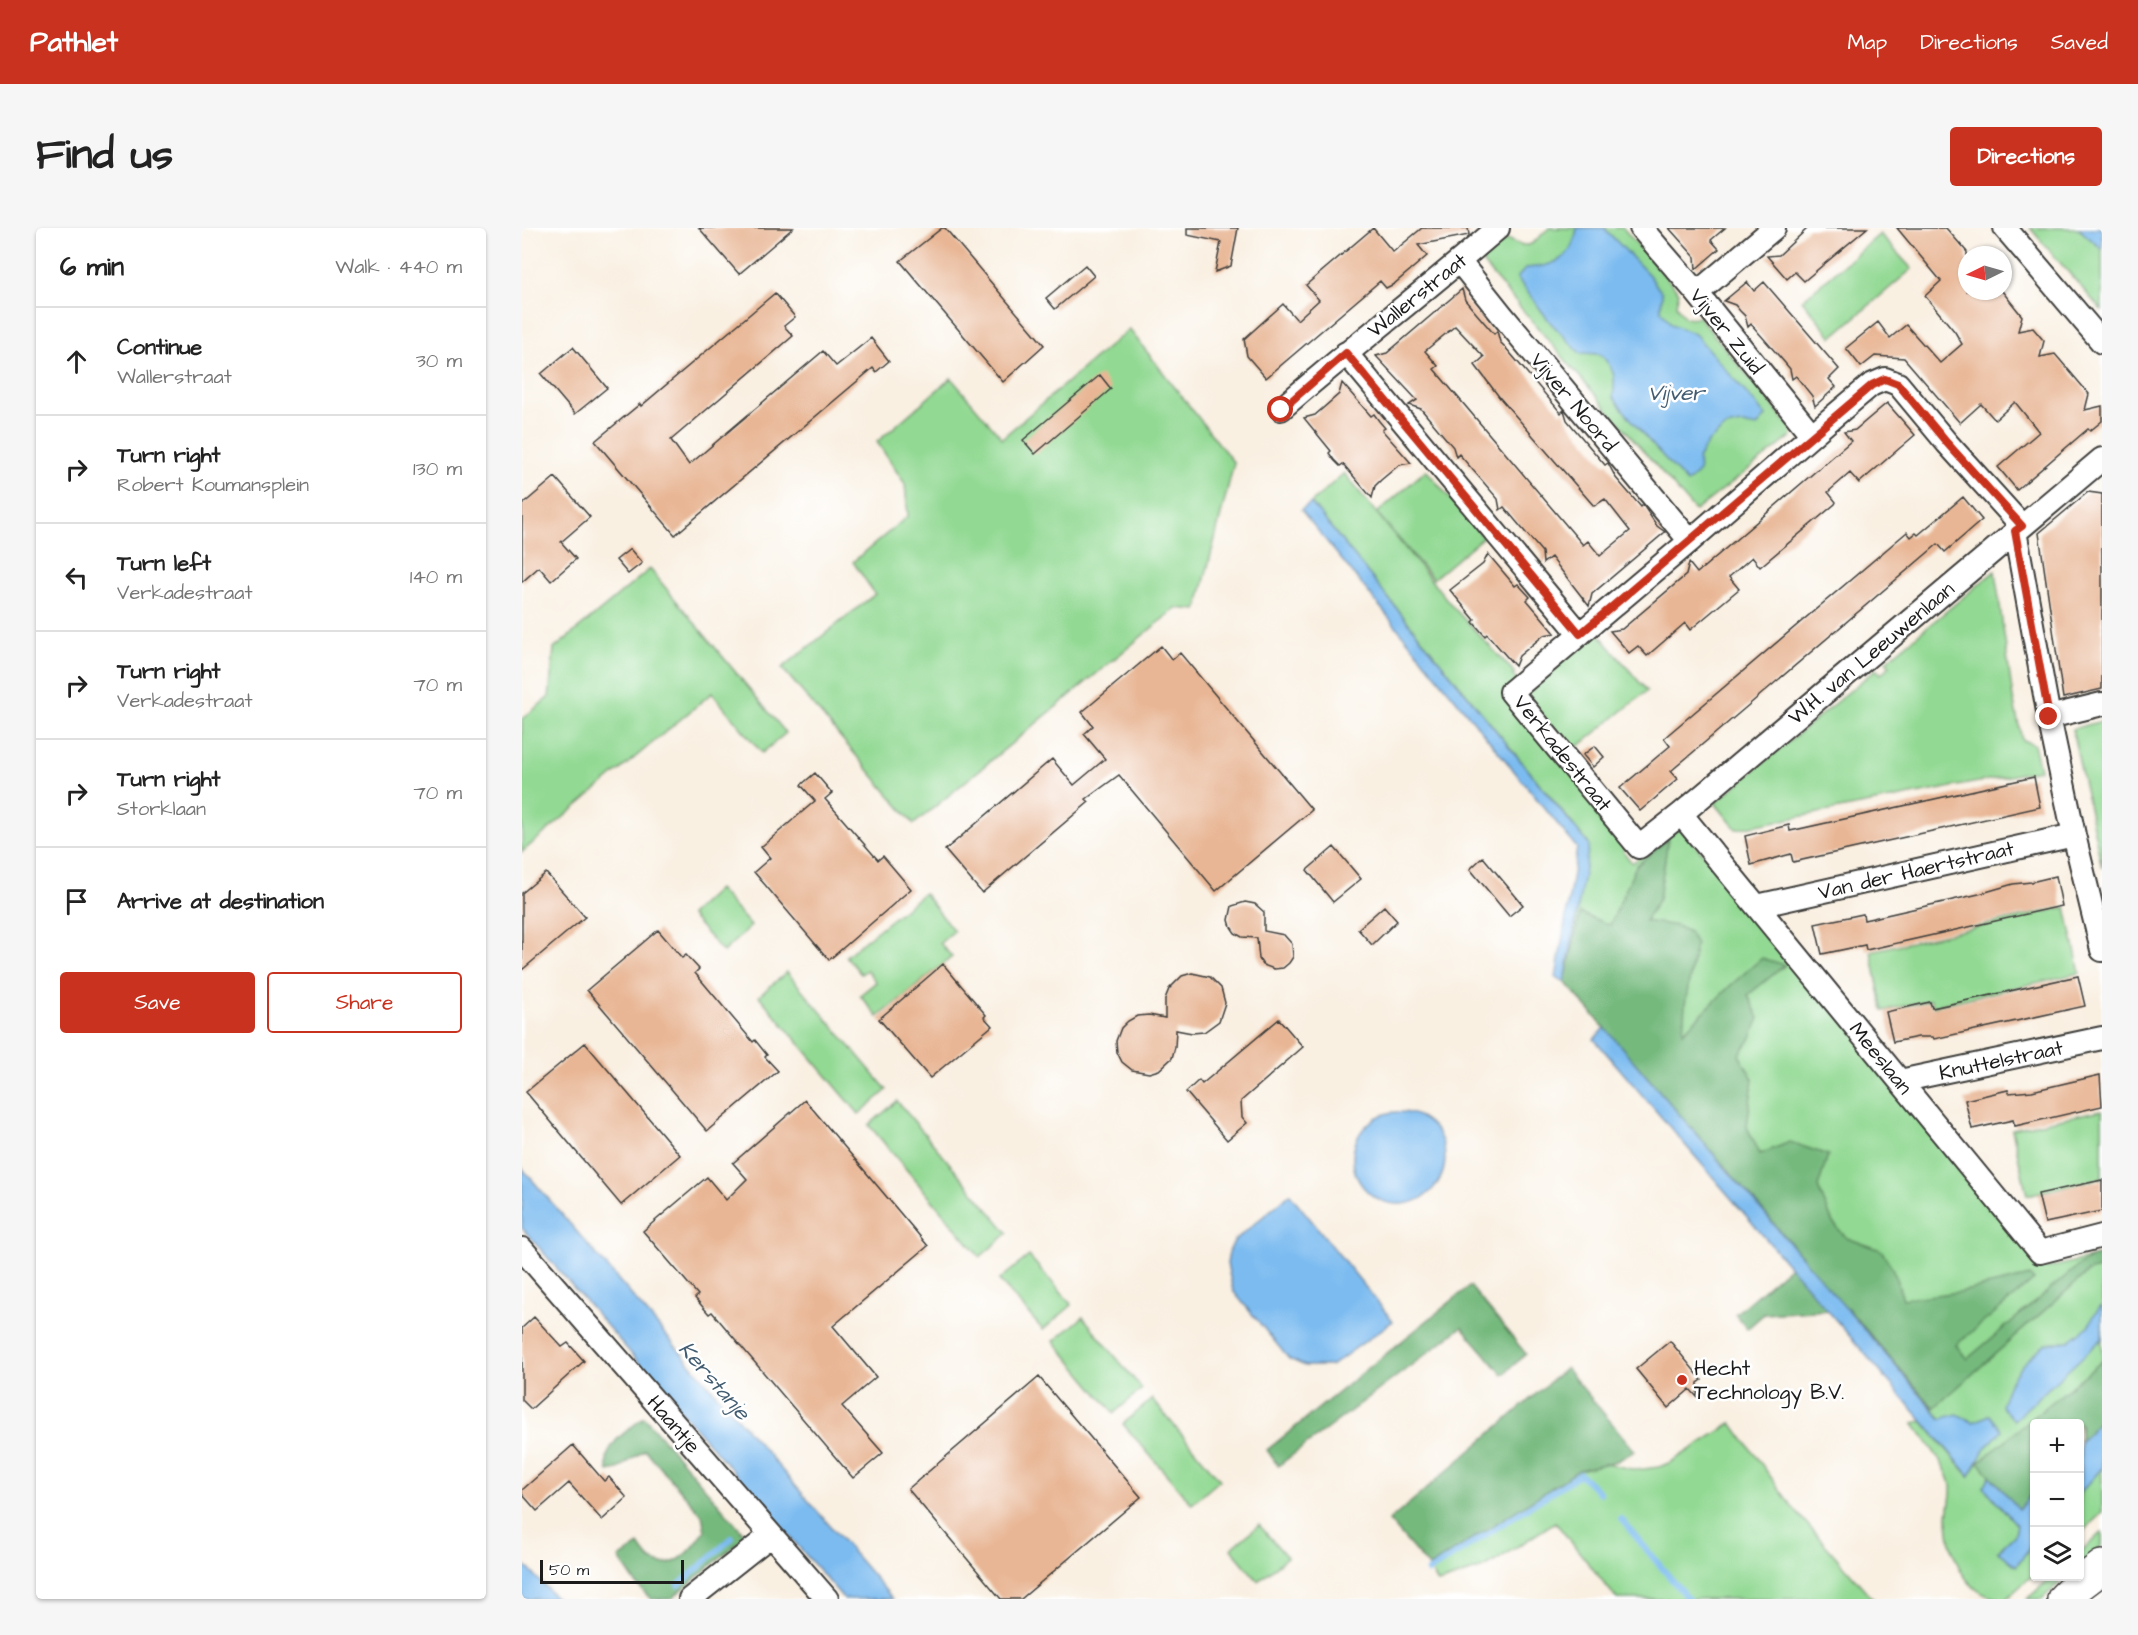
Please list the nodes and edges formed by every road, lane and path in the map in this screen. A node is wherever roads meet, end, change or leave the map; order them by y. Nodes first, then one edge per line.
1 (1497, 228) edge
2 (1641, 228) edge
3 (1774, 228) edge
4 (2005, 228) edge
5 (1459, 261) junction
6 (1696, 293) junction
7 (2102, 342) edge
8 (1346, 353) junction
9 (1281, 410) dead end
10 (1812, 435) junction
11 (2102, 459) edge
12 (2018, 529) junction
13 (1690, 542) junction
14 (1580, 634) junction
15 (2102, 704) edge
16 (2049, 717) junction
17 (1681, 814) junction
18 (2074, 835) junction
19 (1639, 846) joint
20 (1758, 906) junction
21 (2102, 950) edge
22 (2102, 1038) edge
23 (1900, 1081) junction
24 (2102, 1236) edge
25 (522, 1249) edge
26 (771, 1535) junction
27 (2102, 1567) edge
28 (690, 1599) edge
29 (826, 1599) edge
30 (2064, 1599) edge

1 - 5 street, Wallerstraat
2 - 6 street, Vijver Zuid
3 - 6 street
4 - 7 street
5 - 8 street, Wallerstraat
5 - 13 street, Vijver Noord
6 - 10 street, Vijver Zuid
8 - 9 street, Wallerstraat
8 - 14 street
10 - 12 street, Verkadestraat
10 - 13 street, Verkadestraat
11 - 12 street, W.H. van Leeuwenlaan
12 - 16 street
12 - 17 street, W.H. van Leeuwenlaan
13 - 14 street, Verkadestraat
14 - 19 street, Verkadestraat
15 - 16 street
16 - 18 street
17 - 19 street, W.H. van Leeuwenlaan
17 - 20 street, Meeslaan
18 - 20 street, Van der Haertstraat
18 - 21 street
20 - 23 street, Meeslaan
22 - 23 street, Knuttelstraat
23 - 24 street, Meeslaan
25 - 26 street, Haantje
26 - 28 street
26 - 29 street, Haantje
27 - 30 main road

